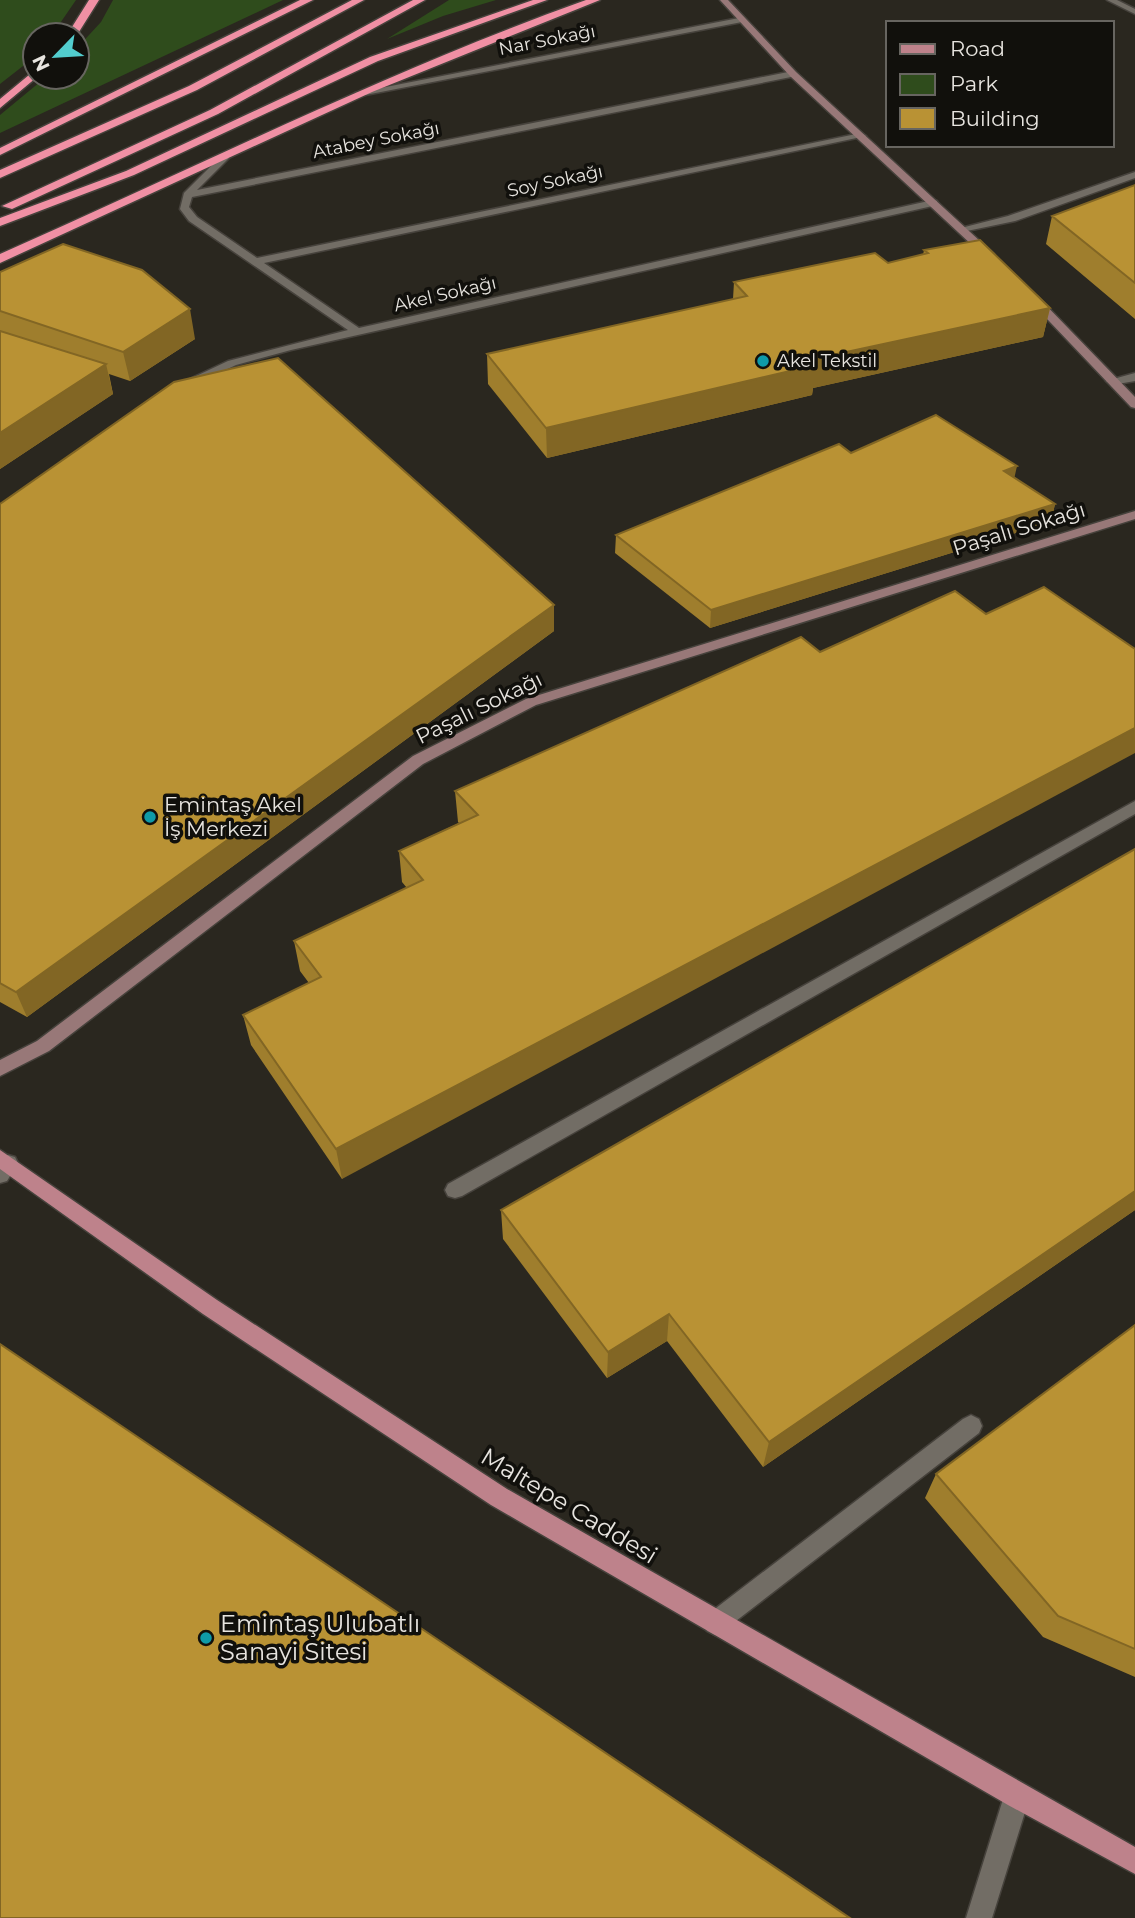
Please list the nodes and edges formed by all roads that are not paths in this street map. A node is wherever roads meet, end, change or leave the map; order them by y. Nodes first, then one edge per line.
1 (94, 0) edge
2 (308, 0) edge
3 (359, 0) edge
4 (420, 0) edge
5 (542, 0) edge
6 (595, 0) edge
7 (724, 0) edge
8 (1111, 0) edge
9 (1135, 12) edge
10 (739, 20) junction
11 (81, 21) edge
12 (793, 74) junction
13 (21, 86) edge
14 (360, 93) junction
15 (0, 105) edge
16 (861, 136) junction
17 (0, 152) edge
18 (224, 158) junction
19 (0, 174) edge
20 (1135, 175) edge
21 (188, 195) junction
22 (933, 203) junction
23 (0, 210) edge
24 (0, 222) edge
25 (962, 229) junction
26 (0, 259) edge
27 (257, 261) junction
28 (999, 265) edge
29 (1027, 293) edge
30 (356, 331) junction
31 (1135, 377) edge
32 (1112, 381) junction
33 (168, 395) edge
34 (1135, 404) edge
35 (1135, 515) edge
36 (1135, 807) edge
37 (0, 1069) edge
38 (3, 1166) edge
39 (454, 1190) dead end
40 (971, 1426) dead end
41 (716, 1623) junction
42 (1017, 1796) junction
43 (1135, 1861) edge
44 (979, 1918) edge

1 - 11 highway
2 - 17 highway
3 - 19 highway
4 - 23 highway
5 - 24 highway
6 - 14 highway
7 - 10 main road
8 - 9 street
10 - 12 main road
10 - 14 street, Nar Sokağı
12 - 16 main road
12 - 21 street, Atabey Sokağı
13 - 15 highway
14 - 18 highway
16 - 22 main road
16 - 27 street, Soy Sokağı
18 - 21 street
18 - 26 highway
20 - 25 street
21 - 27 street
22 - 25 main road
22 - 30 street, Akel Sokağı
25 - 28 main road
27 - 30 street
29 - 32 main road
30 - 33 street, Akel Sokağı
31 - 32 street
32 - 34 main road
35 - 37 main road, Paşalı Sokağı
36 - 39 street
38 - 41 main road, Maltepe Caddesi
40 - 41 street
41 - 42 main road, Maltepe Caddesi
42 - 43 main road, Maltepe Caddesi
42 - 44 street

